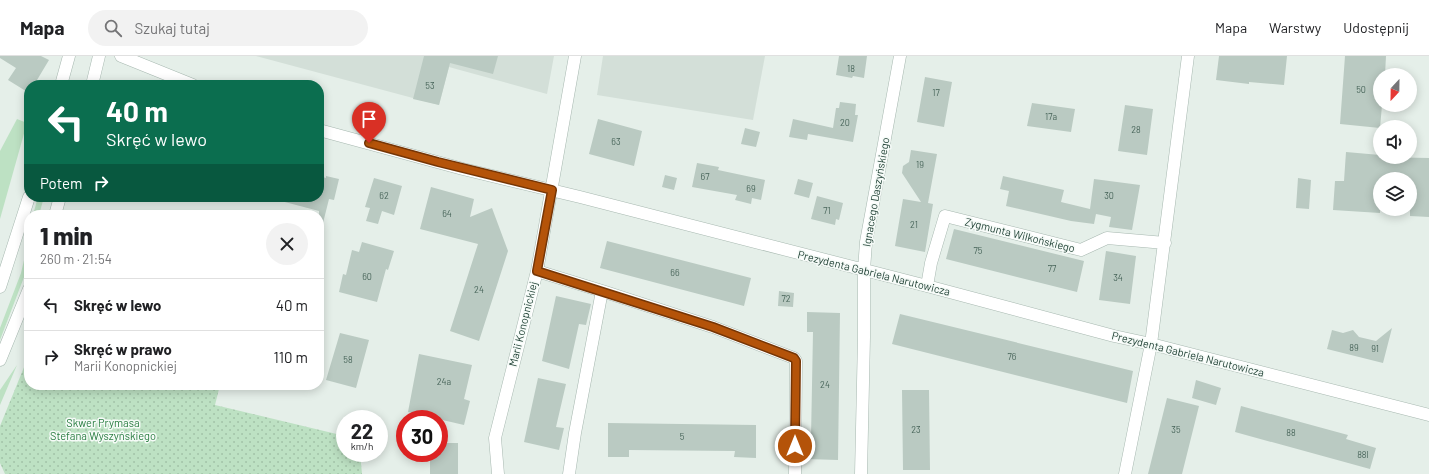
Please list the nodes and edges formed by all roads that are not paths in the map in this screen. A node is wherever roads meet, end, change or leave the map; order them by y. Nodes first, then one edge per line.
1 (69, 56) edge
2 (99, 56) edge
3 (121, 56) edge
4 (575, 56) edge
5 (900, 56) edge
6 (1188, 56) edge
7 (62, 80) edge
8 (93, 80) edge
9 (181, 80) edge
10 (324, 131) edge
11 (552, 190) junction
12 (24, 213) edge
13 (1165, 243) junction
14 (864, 270) junction
15 (537, 271) junction
16 (927, 286) junction
17 (0, 287) edge
18 (602, 291) junction
19 (24, 301) edge
20 (1151, 344) junction
21 (0, 360) edge
22 (1429, 416) edge
23 (498, 474) edge
24 (569, 474) edge
25 (795, 474) edge
26 (861, 474) edge
27 (1125, 474) edge

1 - 7 street
2 - 8 street
3 - 9 street
4 - 11 street, Marii Konopnickiej
5 - 14 street, Ignacego Daszyńskiego
6 - 13 street
10 - 11 street, Prezydenta Gabriela Narutowicza
11 - 14 street, Prezydenta Gabriela Narutowicza
11 - 15 street, Marii Konopnickiej
12 - 17 street
13 - 16 street, Zygmunta Wilkońskiego
13 - 20 street
14 - 16 street, Prezydenta Gabriela Narutowicza
14 - 26 street, Ignacego Daszyńskiego
15 - 18 street
15 - 23 street, Marii Konopnickiej
16 - 20 street, Prezydenta Gabriela Narutowicza
18 - 24 street
18 - 25 street
19 - 21 street
20 - 22 street, Prezydenta Gabriela Narutowicza
20 - 27 street

